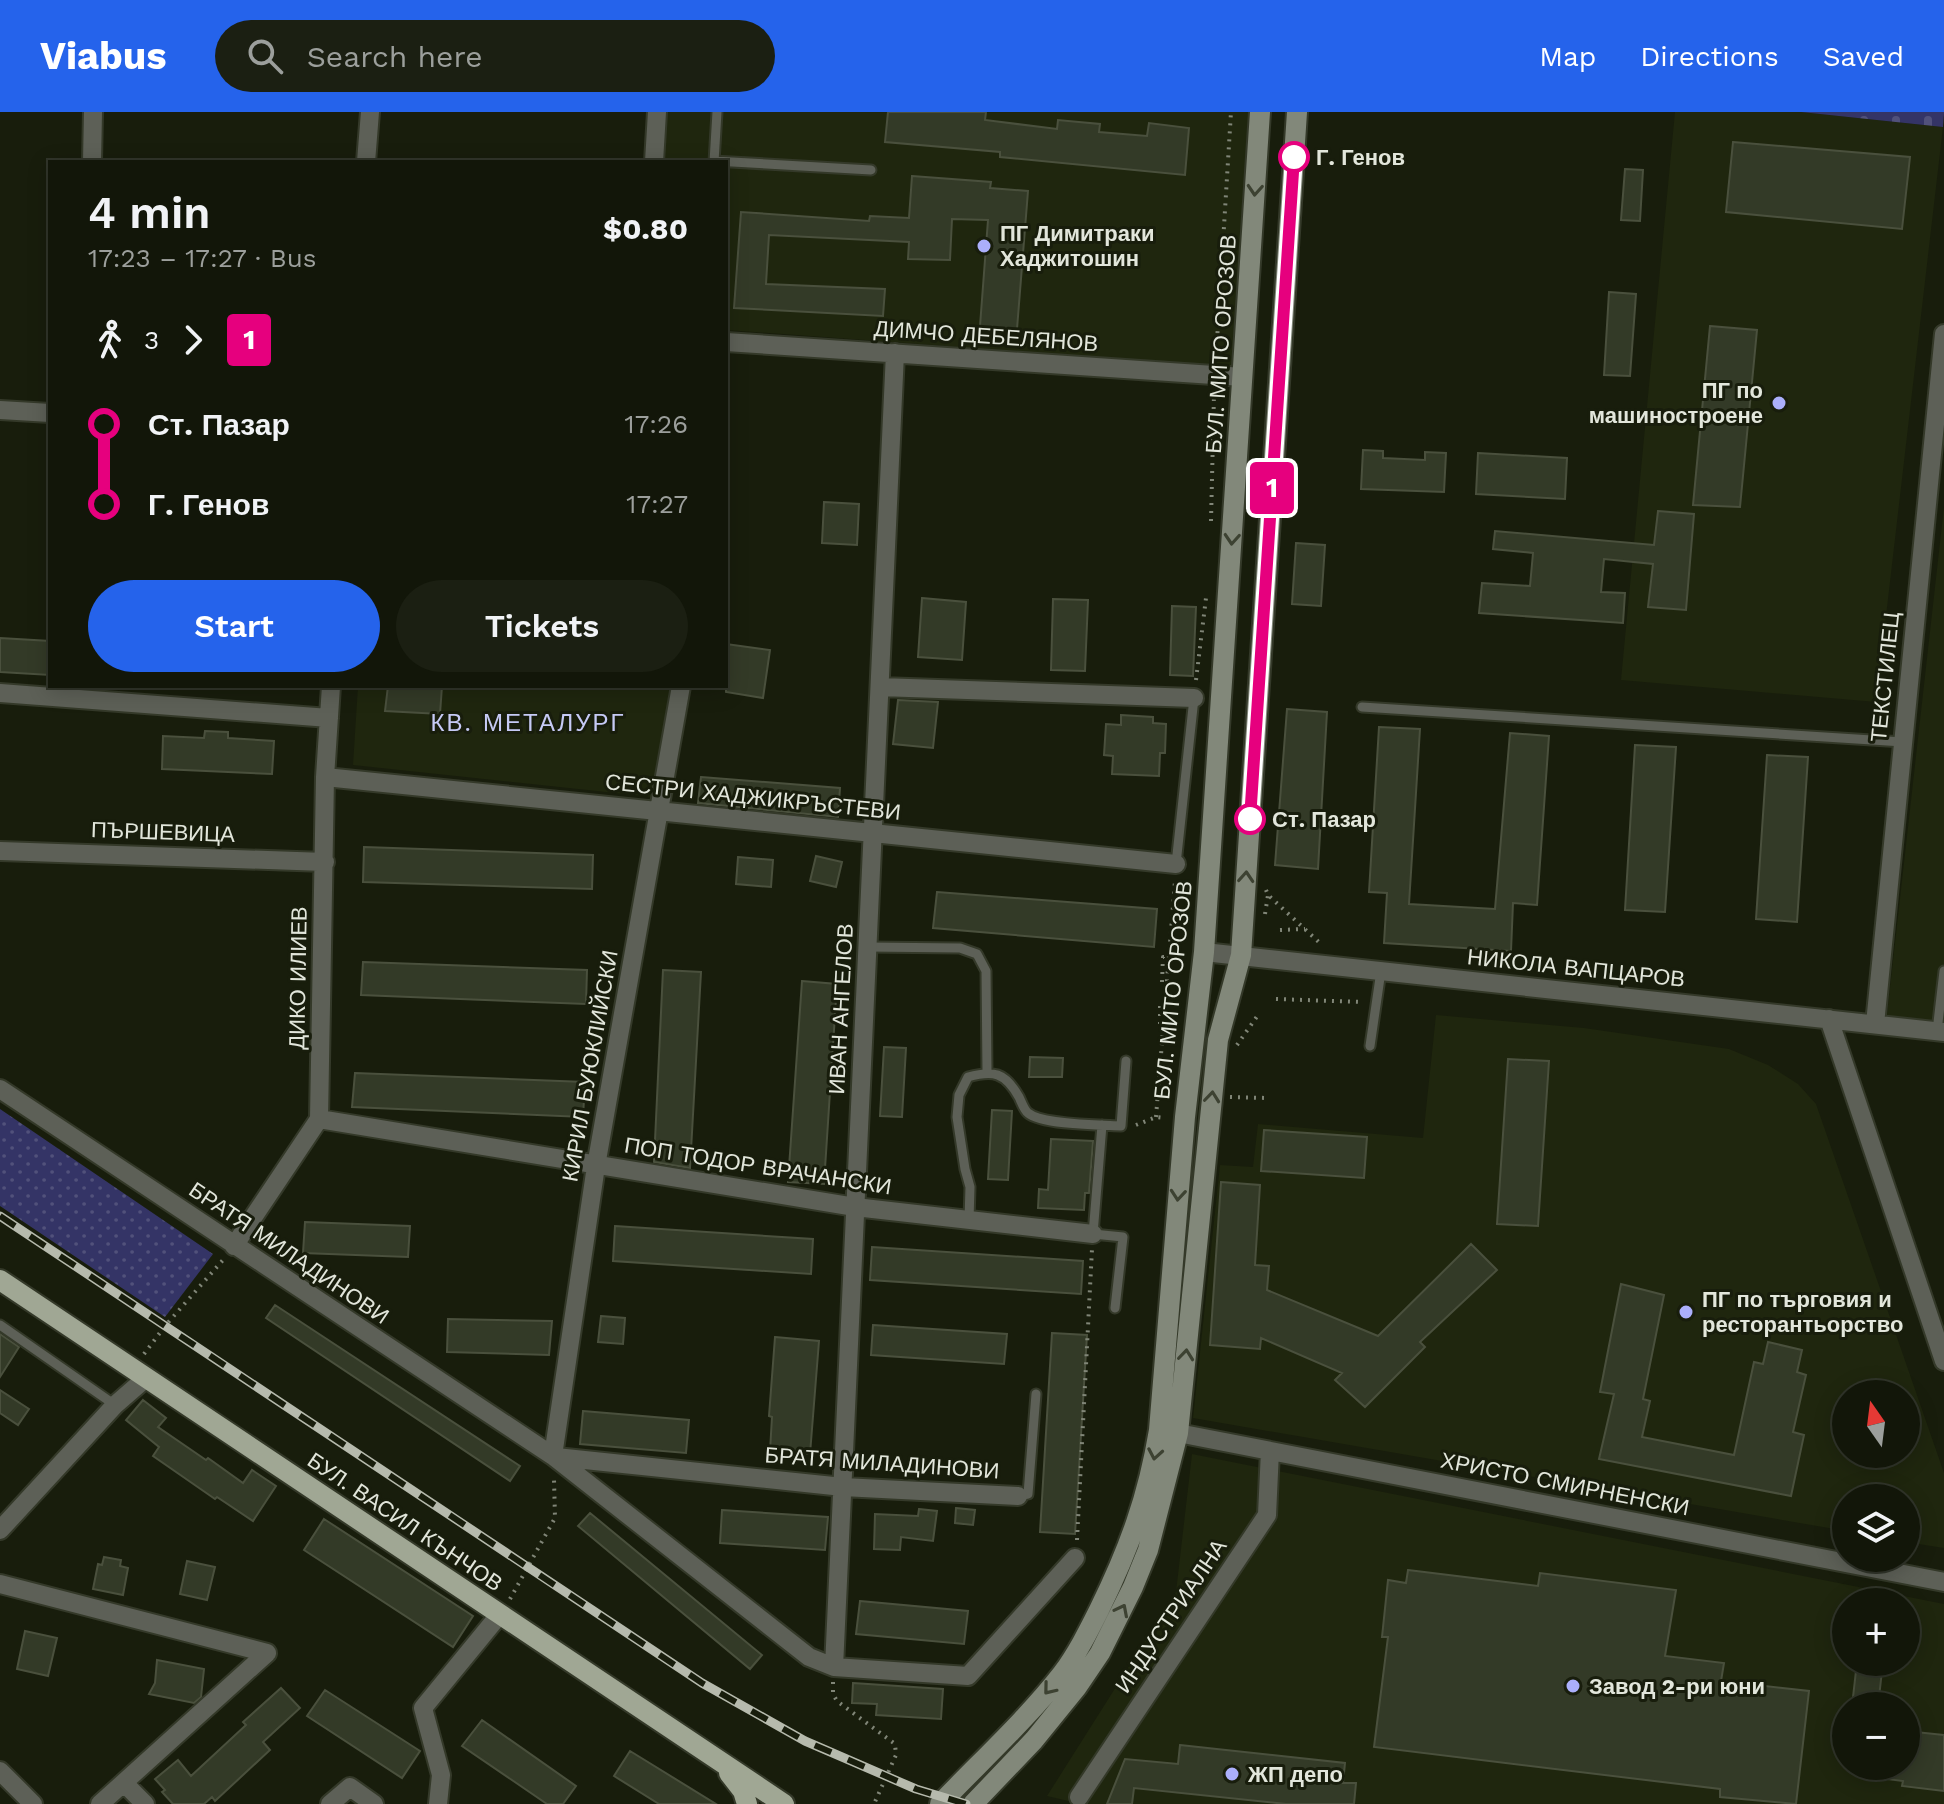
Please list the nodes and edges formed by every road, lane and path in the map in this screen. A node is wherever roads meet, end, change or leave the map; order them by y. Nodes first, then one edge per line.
1 (93, 112) edge
2 (370, 112) edge
3 (657, 112) edge
4 (717, 112) edge
5 (1231, 112) edge
6 (1260, 112) edge
7 (1297, 112) edge
8 (92, 160) edge
9 (366, 160) edge
10 (654, 160) edge
11 (714, 160) edge
12 (728, 162) edge
13 (871, 170) dead end
14 (1944, 334) edge
15 (728, 342) edge
16 (895, 353) junction
17 (1215, 375) junction
18 (1243, 377) junction
19 (0, 410) edge
20 (48, 413) edge
21 (1211, 535) dead end
22 (1206, 596) dead end
23 (880, 687) junction
24 (331, 688) edge
25 (681, 688) edge
26 (68, 692) edge
27 (0, 693) edge
28 (1194, 698) junction
29 (1362, 707) dead end
30 (329, 718) junction
31 (1903, 742) junction
32 (325, 777) junction
33 (660, 813) junction
34 (874, 833) junction
35 (0, 851) edge
36 (325, 862) junction
37 (1176, 864) junction
38 (1263, 883) dead end
39 (1268, 895) junction
40 (1265, 916) dead end
41 (1306, 929) junction
42 (1280, 930) dead end
43 (868, 947) junction
44 (1204, 952) junction
45 (1241, 955) junction
46 (1169, 957) junction
47 (1344, 967) junction
48 (1381, 971) junction
49 (1944, 971) edge
50 (1162, 982) dead end
51 (1276, 999) dead end
52 (1376, 1002) junction
53 (1160, 1006) dead end
54 (1258, 1015) dead end
55 (1829, 1019) junction
56 (1875, 1024) junction
57 (1163, 1025) junction
58 (1940, 1031) edge
59 (1243, 1038) dead end
60 (1370, 1046) dead end
61 (1126, 1061) dead end
62 (987, 1071) junction
63 (0, 1089) edge
64 (1212, 1096) junction
65 (1268, 1098) dead end
66 (319, 1119) junction
67 (1102, 1125) junction
68 (1121, 1126) junction
69 (596, 1166) junction
70 (855, 1207) junction
71 (969, 1220) junction
72 (1093, 1234) junction
73 (234, 1246) junction
74 (0, 1280) edge
75 (1115, 1308) dead end
76 (0, 1325) edge
77 (1940, 1340) edge
78 (1944, 1361) edge
79 (140, 1373) junction
80 (1036, 1394) dead end
81 (115, 1405) junction
82 (1178, 1433) junction
83 (1270, 1451) junction
84 (553, 1456) junction
85 (843, 1487) junction
86 (1018, 1496) joint
87 (0, 1530) edge
88 (1075, 1558) joint
89 (1944, 1582) edge
90 (0, 1584) edge
91 (500, 1614) junction
92 (834, 1667) junction
93 (834, 1698) dead end
94 (719, 1761) junction
95 (0, 1771) edge
96 (124, 1783) junction
97 (1079, 1797) dead end
98 (33, 1804) edge
99 (100, 1804) edge
100 (145, 1804) edge
101 (330, 1804) edge
102 (374, 1804) edge
103 (438, 1804) edge
104 (747, 1804) edge
105 (784, 1804) edge
106 (874, 1804) edge
107 (940, 1804) edge
108 (973, 1804) edge

1 - 8 street
2 - 9 street
3 - 10 street
4 - 11 lane
5 - 17 path
6 -> 18 main road, БУЛ. МИТО ОРОЗОВ
45 -> 7 main road
12 - 13 lane
14 - 31 street, ТЕКСТИЛЕЦ
15 - 16 street, ДИМЧО ДЕБЕЛЯНОВ
16 - 17 street, ДИМЧО ДЕБЕЛЯНОВ
16 - 23 street, ИВАН АНГЕЛОВ
17 - 18 street, ДИМЧО ДЕБЕЛЯНОВ
17 - 21 path
18 -> 44 main road, БУЛ. МИТО ОРОЗОВ
19 - 20 street
22 - 28 path
23 - 28 street
23 - 34 street, ИВАН АНГЕЛОВ
24 - 30 street, ДИКО ИЛИЕВ
25 - 33 street, КИРИЛ БУЮКЛИЙСКИ
26 - 27 street
26 - 30 street
28 - 37 lane
29 - 31 lane
30 - 32 street, ДИКО ИЛИЕВ
31 - 56 street, ТЕКСТИЛЕЦ
32 - 33 street, СЕСТРИ ХАДЖИКРЪСТЕВИ
32 - 36 street, ДИКО ИЛИЕВ
33 - 34 street, СЕСТРИ ХАДЖИКРЪСТЕВИ
33 - 69 street, КИРИЛ БУЮКЛИЙСКИ
34 - 37 street, СЕСТРИ ХАДЖИКРЪСТЕВИ
34 - 43 street, ИВАН АНГЕЛОВ
35 - 36 street, ПЪРШЕВИЦА
36 - 66 street, ДИКО ИЛИЕВ
37 - 46 path
38 - 39 path
39 - 40 path
39 - 41 path
41 - 42 path
41 - 47 path
43 - 62 lane
43 - 70 street, ИВАН АНГЕЛОВ
44 - 45 street, НИКОЛА ВАПЦАРОВ
44 -> 107 main road, БУЛ. МИТО ОРОЗОВ
45 - 47 street, НИКОЛА ВАПЦАРОВ
45 - 64 main road
46 - 50 path
46 - 57 path
47 - 48 street, НИКОЛА ВАПЦАРОВ
48 - 52 lane
48 - 55 street, НИКОЛА ВАПЦАРОВ
49 - 58 lane
51 - 52 path
52 - 60 lane
53 - 57 path
54 - 59 path
55 - 56 street, НИКОЛА ВАПЦАРОВ
55 - 77 street
56 - 58 street, НИКОЛА ВАПЦАРОВ
57 - 68 path
61 - 68 lane
62 - 67 lane
62 - 71 lane
63 - 73 street, БРАТЯ МИЛАДИНОВИ
64 - 65 path
82 -> 64 main road
66 - 69 street, ПОП ТОДОР ВРАЧАНСКИ
66 - 73 street
67 - 68 lane
67 - 72 lane
69 - 70 street, ПОП ТОДОР ВРАЧАНСКИ
69 - 84 street, КИРИЛ БУЮКЛИЙСКИ
70 - 71 street, ПОП ТОДОР ВРАЧАНСКИ
70 - 85 street, ИВАН АНГЕЛОВ
71 - 72 street, ПОП ТОДОР ВРАЧАНСКИ
72 - 75 lane, ПОП ТОДОР ВРАЧАНСКИ
72 - 88 path
73 - 79 path
73 - 84 street, БРАТЯ МИЛАДИНОВИ
74 - 79 main road, БУЛ. ВАСИЛ КЪНЧОВ
76 - 81 lane
77 - 78 street
79 - 81 street
79 - 91 main road, БУЛ. ВАСИЛ КЪНЧОВ
80 - 86 lane
81 - 87 street
82 - 83 street, ХРИСТО СМИРНЕНСКИ
108 -> 82 main road
83 - 89 street, ХРИСТО СМИРНЕНСКИ
83 - 97 street, ИНДУСТРИАЛНА
84 - 85 street, БРАТЯ МИЛАДИНОВИ
84 - 91 path
84 - 92 street, БРАТЯ МИЛАДИНОВИ
85 - 86 street, БРАТЯ МИЛАДИНОВИ
85 - 92 street, ИВАН АНГЕЛОВ
88 - 92 street, БРАТЯ МИЛАДИНОВИ
90 - 96 street
91 - 94 main road, БУЛ. ВАСИЛ КЪНЧОВ
91 - 103 street
93 - 106 path
94 - 104 main road
94 - 105 main road, БУЛ. ВАСИЛ КЪНЧОВ
95 - 98 street
96 - 99 street
96 - 100 street
101 - 102 street

